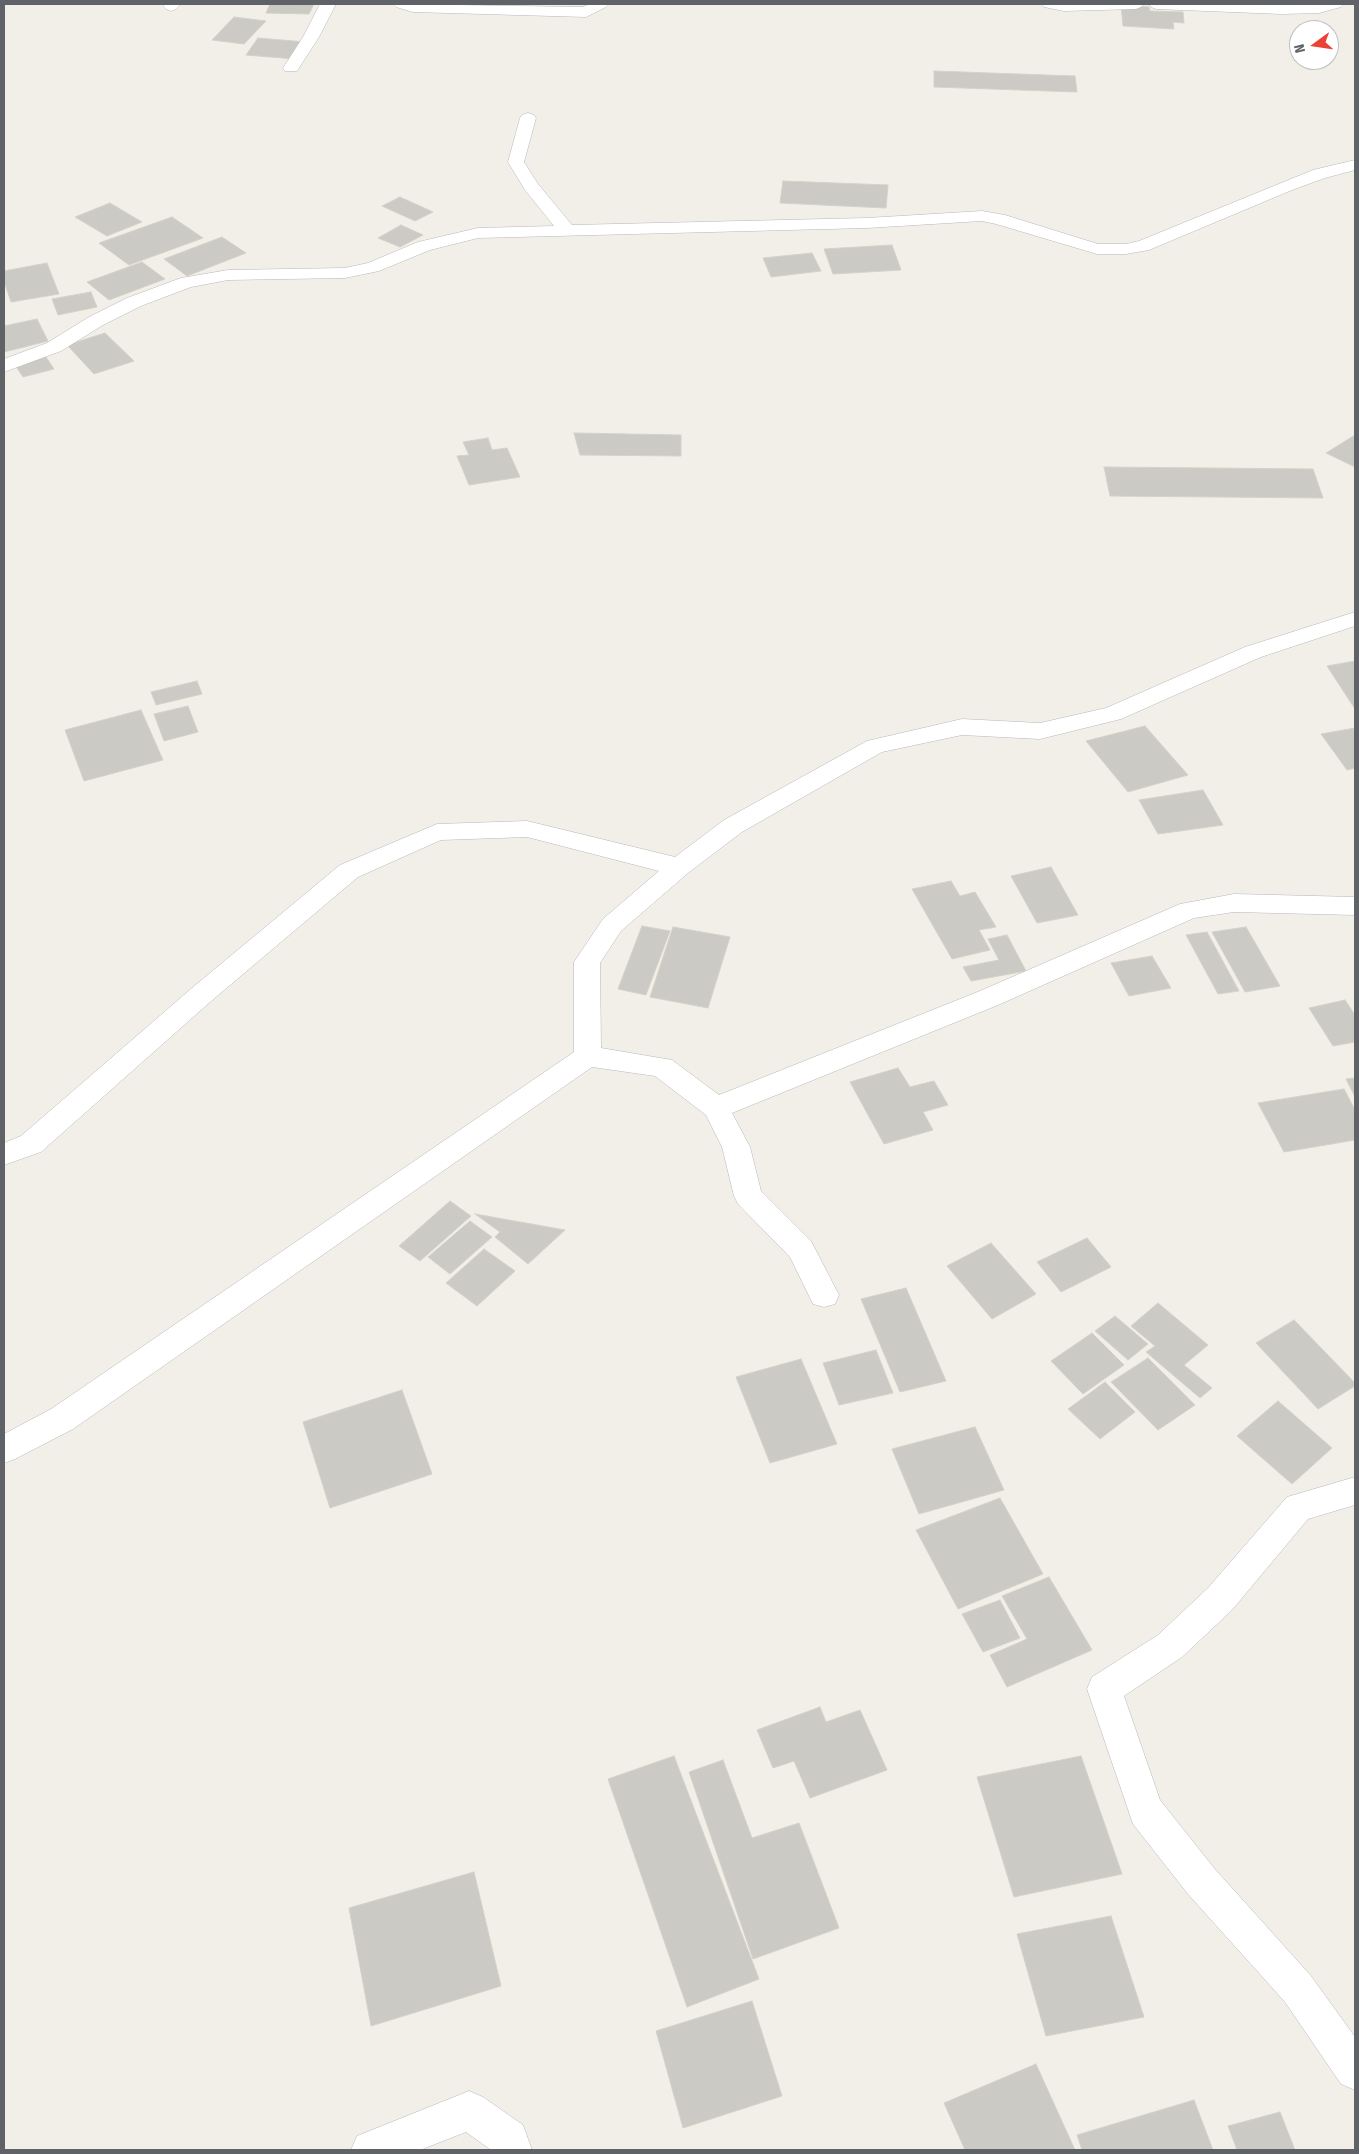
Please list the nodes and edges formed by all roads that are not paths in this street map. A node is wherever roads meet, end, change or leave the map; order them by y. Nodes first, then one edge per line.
1 (328, 4) edge
2 (401, 4) edge
3 (601, 4) edge
4 (1049, 4) edge
5 (1136, 4) edge
6 (1156, 4) edge
7 (1336, 4) edge
8 (291, 68) dead end
9 (528, 118) dead end
10 (1355, 165) edge
11 (568, 231) junction
12 (4, 366) edge
13 (1355, 619) edge
14 (679, 867) junction
15 (1355, 906) edge
16 (588, 1056) junction
17 (716, 1108) junction
18 (4, 1154) edge
19 (824, 1296) dead end
20 (4, 1449) edge
21 (1355, 1491) edge
22 (1355, 2070) edge
23 (371, 2150) edge
24 (512, 2150) edge

1 - 8 street
2 - 3 street
4 - 5 street
6 - 7 street
9 - 11 street
10 - 11 street
11 - 12 street
13 - 14 street
14 - 16 street
14 - 18 street
15 - 17 street
16 - 17 street
16 - 20 street
17 - 19 street
21 - 22 street
23 - 24 street

